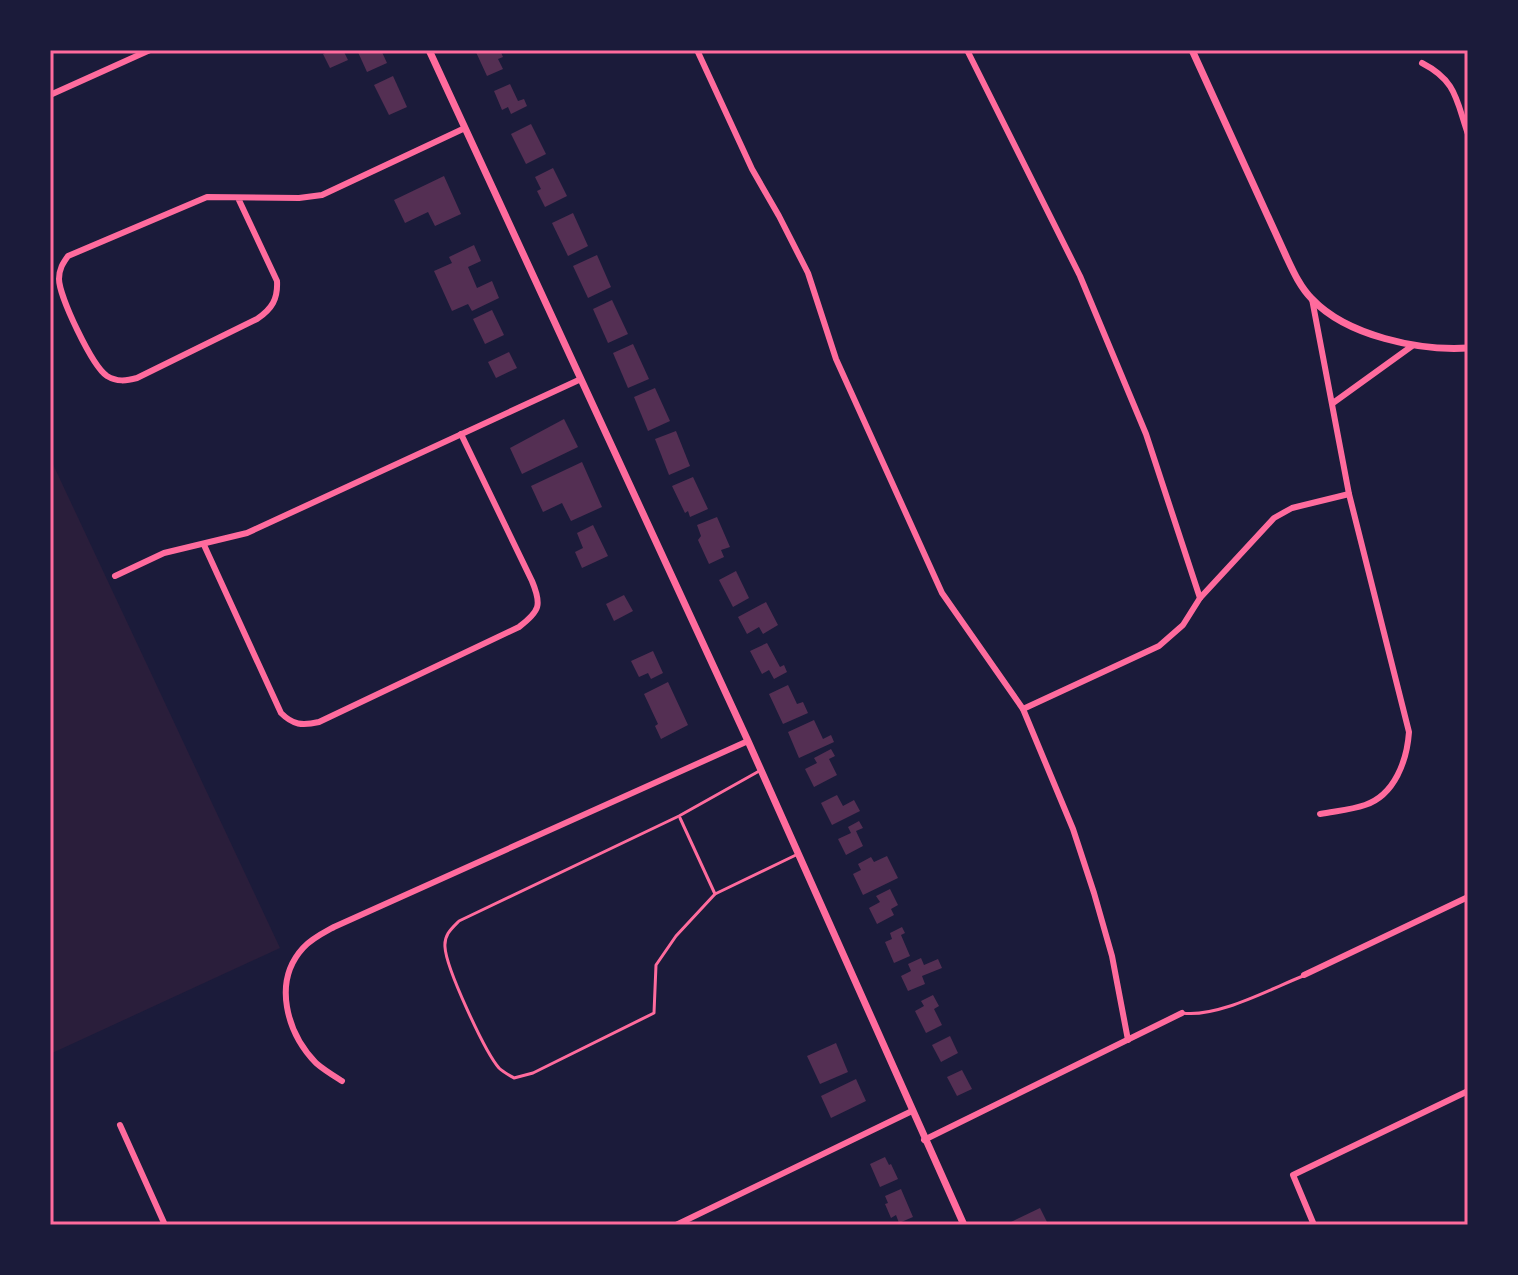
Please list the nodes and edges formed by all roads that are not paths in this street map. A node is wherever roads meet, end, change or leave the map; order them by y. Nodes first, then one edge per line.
1 (150, 50) edge
2 (429, 50) edge
3 (697, 50) edge
4 (967, 50) edge
5 (1192, 50) edge
6 (1422, 63) dead end
7 (50, 95) edge
8 (465, 128) junction
9 (1468, 134) edge
10 (238, 198) junction
11 (1312, 299) junction
12 (1412, 346) junction
13 (1468, 348) edge
14 (581, 379) junction
15 (1333, 403) junction
16 (461, 434) junction
17 (1349, 494) junction
18 (204, 545) junction
19 (115, 576) dead end
20 (1200, 598) junction
21 (1023, 709) junction
22 (748, 741) junction
23 (761, 770) junction
24 (1320, 814) dead end
25 (679, 816) junction
26 (798, 854) junction
27 (715, 894) junction
28 (1468, 897) edge
29 (1304, 975) joint
30 (1182, 1013) joint
31 (1128, 1040) junction
32 (342, 1081) dead end
33 (1468, 1091) edge
34 (912, 1111) junction
35 (120, 1125) dead end
36 (924, 1140) junction
37 (165, 1225) edge
38 (676, 1225) edge
39 (964, 1225) edge
40 (1314, 1225) edge

1 - 7 street
2 - 8 street
3 - 21 street
4 - 20 street
5 - 11 street
6 - 9 street
8 - 10 street
8 - 14 street
10 - 10 street
11 - 12 street
11 - 15 street
12 - 13 street
12 - 15 street
14 - 16 street
14 - 22 street
15 - 17 street
16 - 18 street
16 - 18 street
17 - 20 street
17 - 24 street
18 - 19 street
20 - 21 street
21 - 31 street
22 - 23 street
22 - 32 street
23 - 25 lane
23 - 26 street
25 - 27 lane
25 - 27 lane
26 - 27 lane
26 - 34 street
28 - 29 street
29 - 30 lane
30 - 31 street
31 - 36 street
33 - 40 street
34 - 36 street
34 - 38 street
35 - 37 street
36 - 39 street

